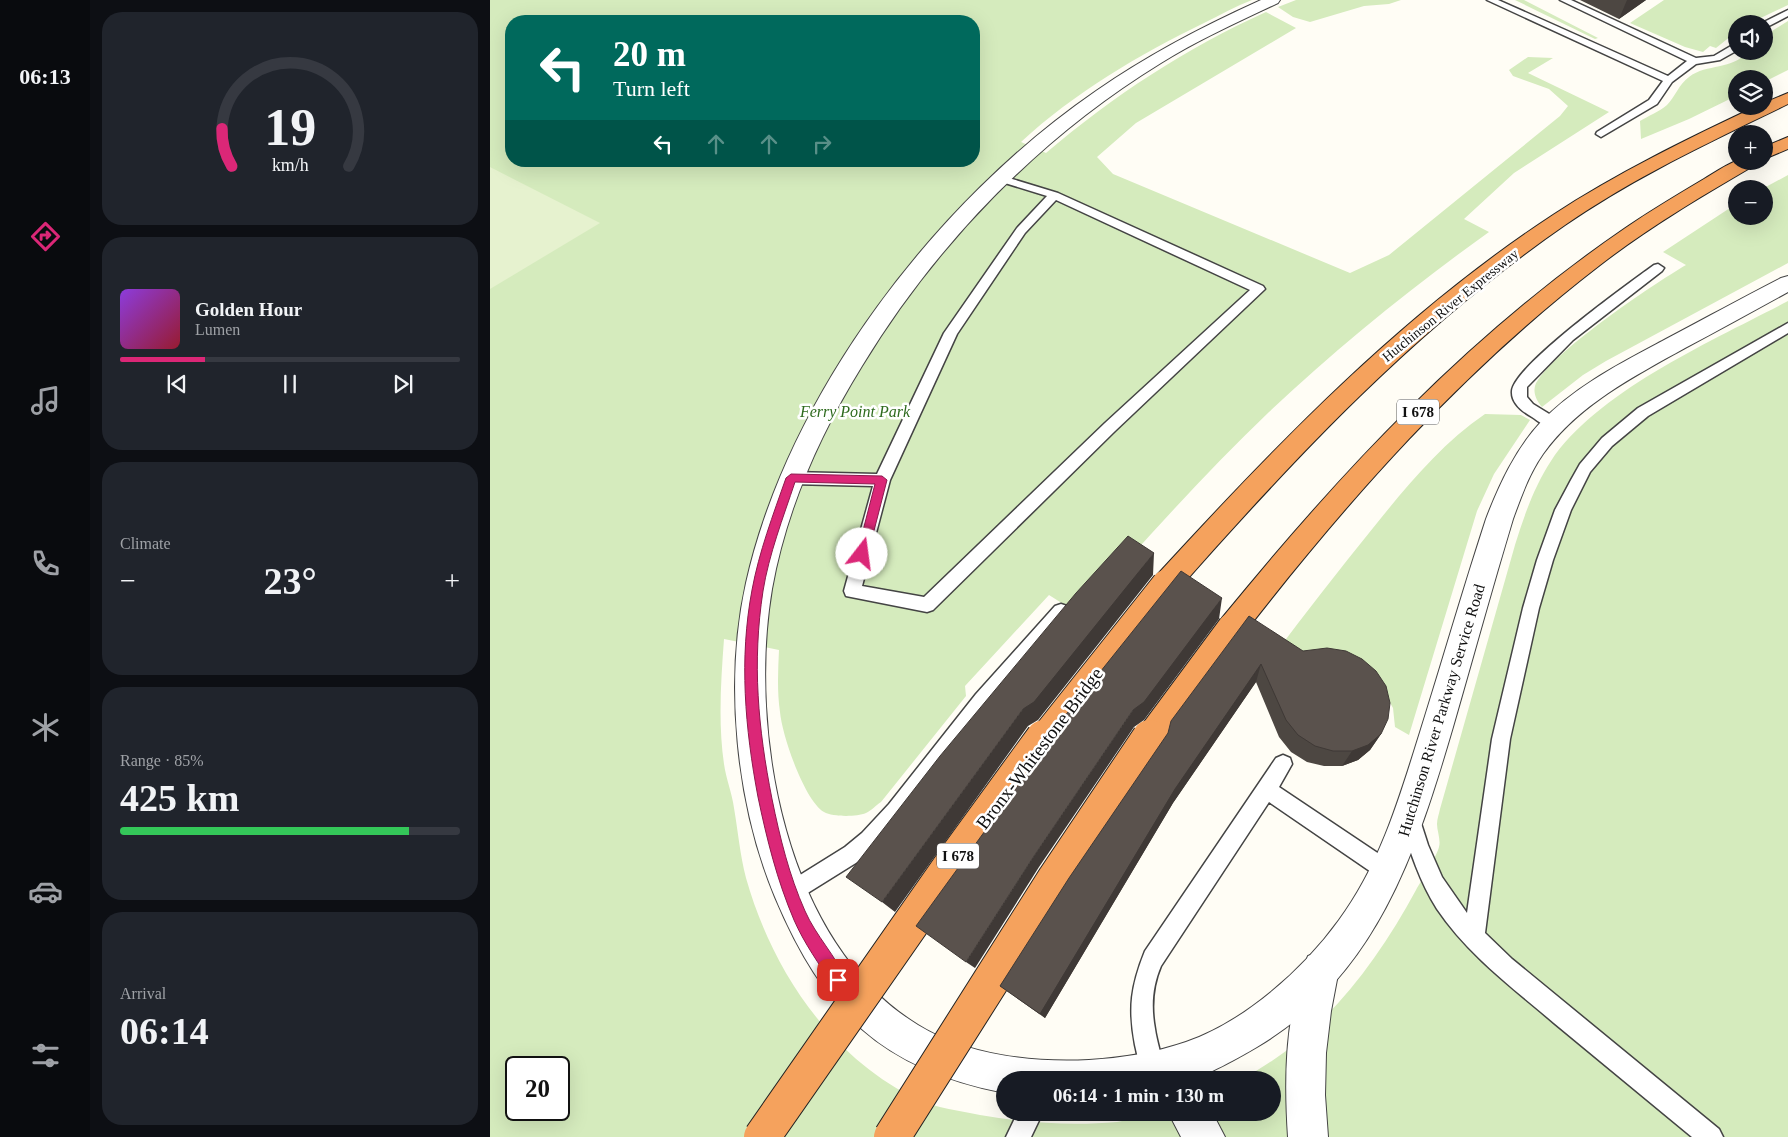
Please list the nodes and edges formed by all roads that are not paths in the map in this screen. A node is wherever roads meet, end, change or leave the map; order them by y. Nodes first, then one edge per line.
1 (1273, 0) edge
2 (1491, 0) edge
3 (1564, 0) edge
4 (1788, 13) edge
5 (1773, 20) edge
6 (1728, 52) edge
7 (1694, 60) junction
8 (1669, 80) junction
9 (1788, 98) edge
10 (1601, 134) dead end
11 (1788, 142) edge
12 (1773, 150) edge
13 (1734, 170) edge
14 (999, 178) junction
15 (1054, 195) junction
16 (1658, 268) dead end
17 (1788, 283) edge
18 (1788, 327) edge
19 (1554, 424) junction
20 (791, 478) junction
21 (882, 480) junction
22 (1166, 584) joint
23 (1061, 611) edge
24 (1283, 764) dead end
25 (1266, 789) junction
26 (1410, 817) junction
27 (1387, 870) junction
28 (791, 892) junction
29 (1474, 937) junction
30 (1321, 969) junction
31 (1155, 1071) edge
32 (1167, 1071) edge
33 (996, 1072) edge
34 (1027, 1121) edge
35 (1194, 1121) edge
36 (762, 1137) edge
37 (892, 1137) edge
38 (1018, 1137) edge
39 (1205, 1137) edge
40 (1308, 1137) edge
41 (1711, 1137) edge

1 - 14 street, Hutchinson River Parkway Service Road
2 - 8 lane
3 - 7 lane
4 - 5 lane
6 - 7 lane
7 - 8 lane
8 - 10 lane
9 - 22 highway, Hutchinson River Expressway / I 678
11 - 12 highway
13 - 37 highway, I 678, bridge
14 - 15 lane
14 - 20 street, Hutchinson River Parkway Service Road
15 - 21 lane
15 - 21 lane
16 - 19 lane
17 - 19 street, Hutchinson River Parkway Service Road
18 - 29 lane
19 - 26 street, Hutchinson River Parkway Service Road
20 - 21 lane
20 - 28 street, Hutchinson River Parkway Service Road
22 - 36 highway, Bronx-Whitestone Bridge / I 678, bridge
23 - 28 lane
24 - 25 lane
25 - 27 lane
25 - 31 lane
26 - 27 street, Hutchinson River Parkway Service Road
26 - 29 lane
27 - 30 street, Hutchinson River Parkway Service Road
28 - 33 street, Hutchinson River Parkway Service Road
29 - 41 lane
30 - 32 street, Hutchinson River Parkway Service Road
30 - 40 street
34 - 38 lane
35 - 39 street

